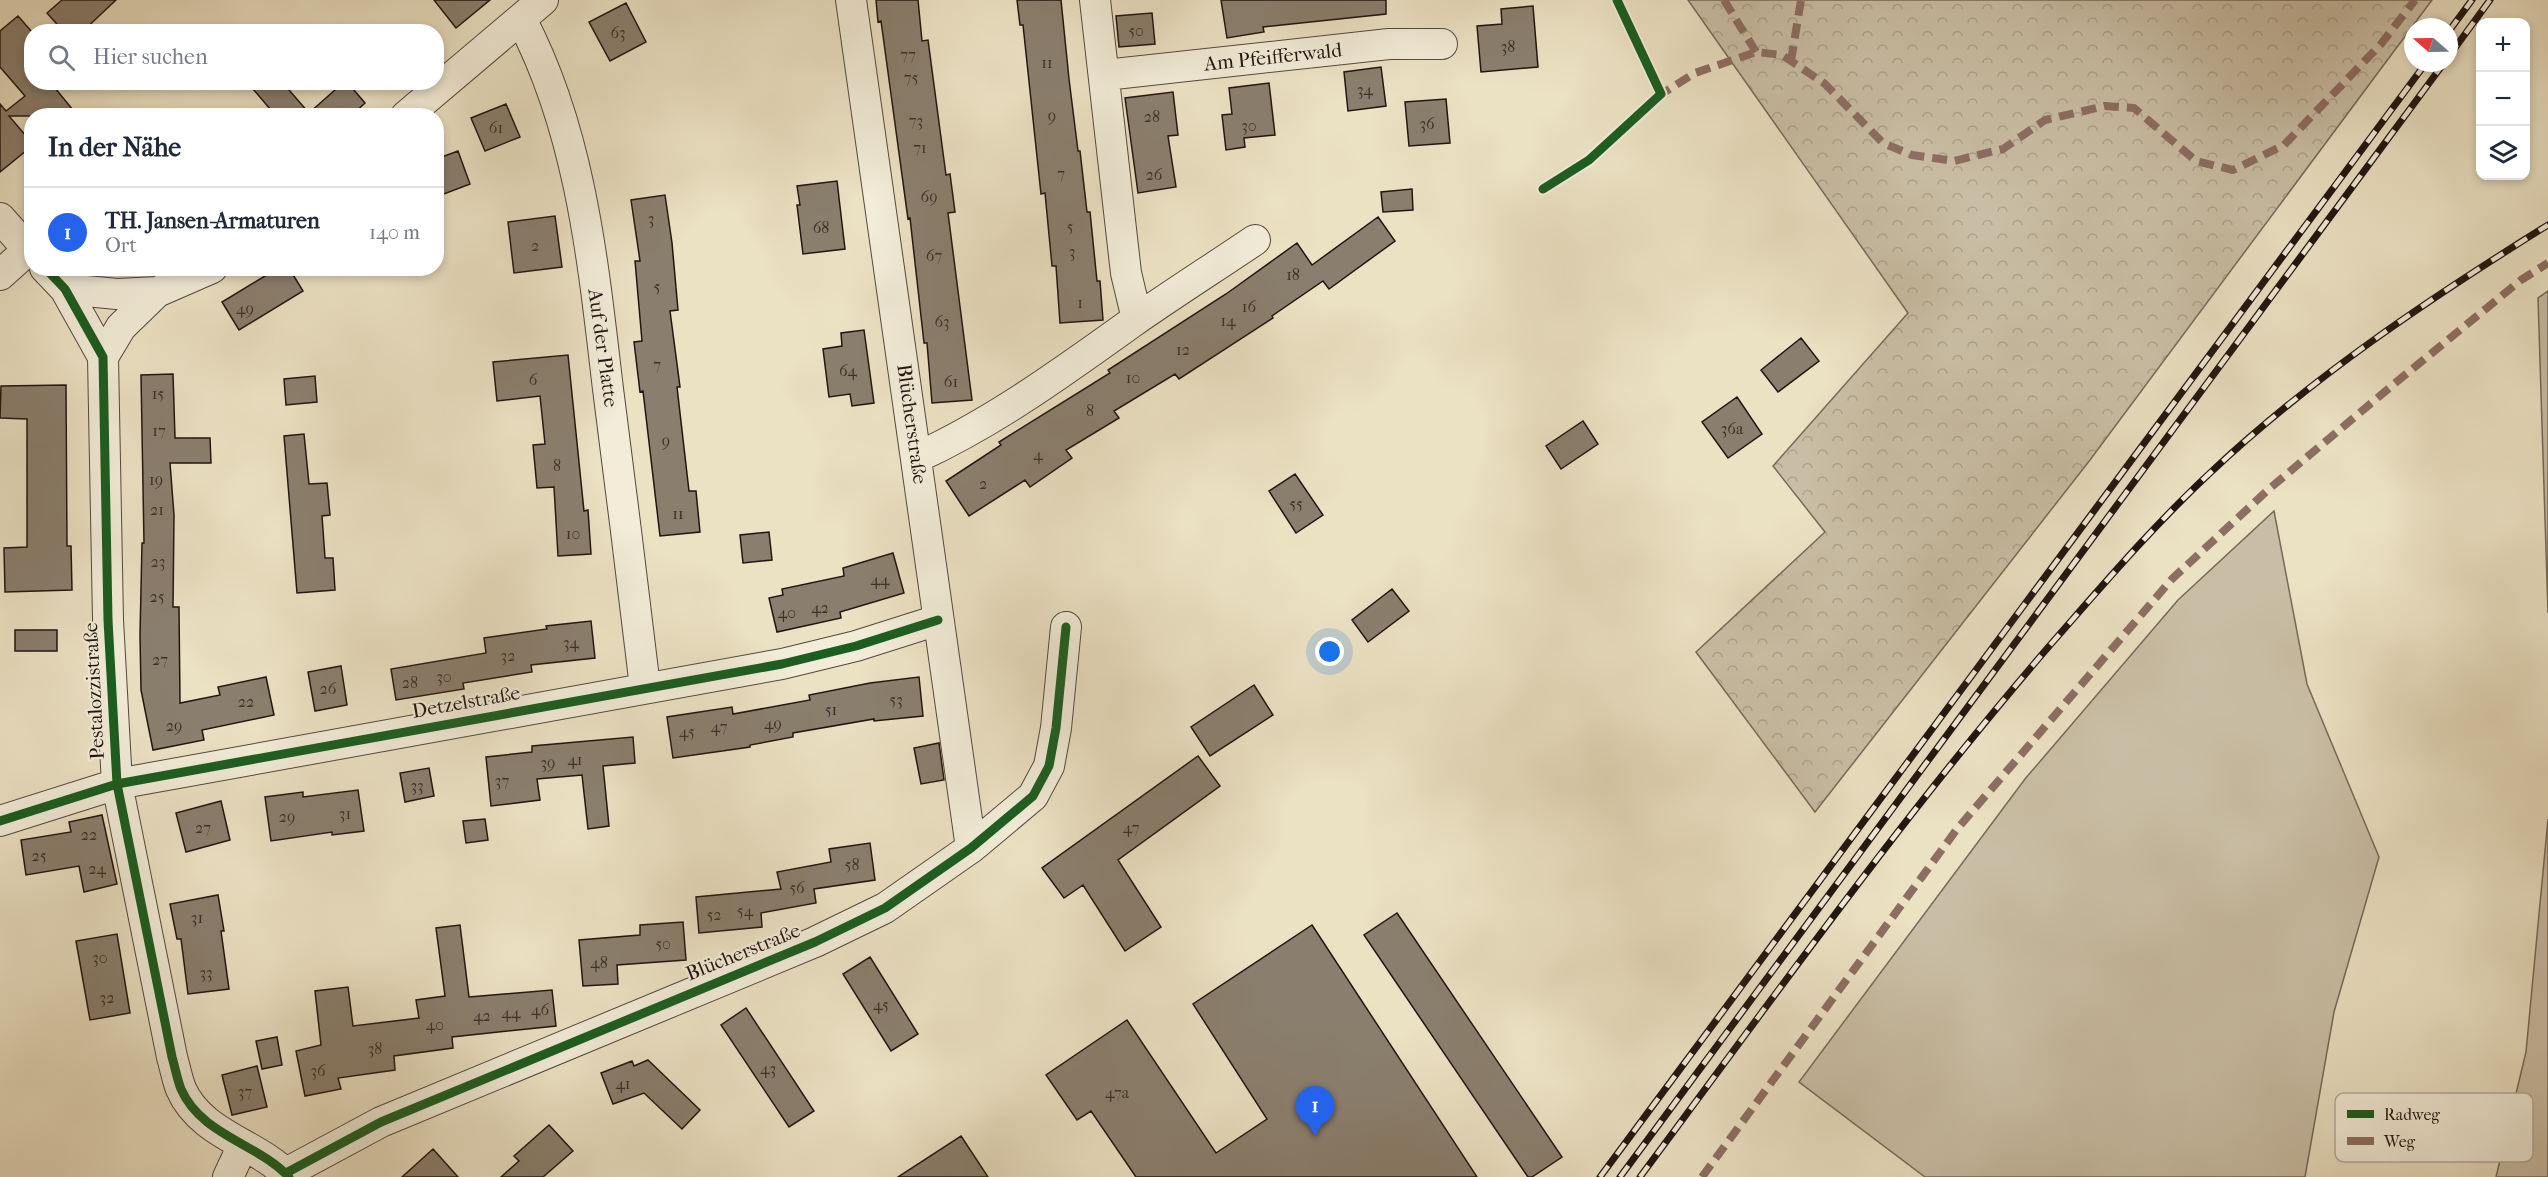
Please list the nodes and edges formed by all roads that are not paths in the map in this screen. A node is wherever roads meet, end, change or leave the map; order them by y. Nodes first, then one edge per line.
1 (543, 0) edge
2 (851, 0) edge
3 (1095, 0) edge
4 (520, 19) junction
5 (1442, 44) dead end
6 (1105, 75) junction
7 (444, 84) edge
8 (437, 90) edge
9 (415, 108) edge
10 (0, 218) edge
11 (1255, 240) dead end
12 (24, 245) edge
13 (24, 270) edge
14 (0, 275) edge
15 (49, 276) edge
16 (69, 276) edge
17 (194, 276) edge
18 (157, 292) junction
19 (1137, 319) junction
20 (103, 357) junction
21 (918, 457) junction
22 (938, 620) junction
23 (1066, 627) dead end
24 (645, 687) junction
25 (117, 784) junction
26 (0, 821) edge
27 (971, 848) junction
28 (243, 1145) junction
29 (287, 1175) edge
30 (228, 1177) edge

1 - 4 street
2 - 21 street, Blücherstraße
3 - 6 street
4 - 7 street
4 - 24 street, Auf der Platte
5 - 6 street, Am Pfeifferwald
6 - 19 street
8 - 9 street
10 - 12 street, Pestalozzistraße
11 - 19 street
13 - 14 street
15 - 20 street, Pestalozzistraße
16 - 18 street
17 - 18 street
18 - 20 street
19 - 21 street
20 - 25 street, Pestalozzistraße
21 - 22 street, Blücherstraße
22 - 24 street, Detzelstraße
22 - 27 street, Blücherstraße
23 - 27 street, Blücherstraße
24 - 25 street, Detzelstraße
25 - 26 street, Detzelstraße
25 - 28 street, Pestalozzistraße
27 - 29 street, Blücherstraße
28 - 29 street, Pestalozzistraße
28 - 30 street

